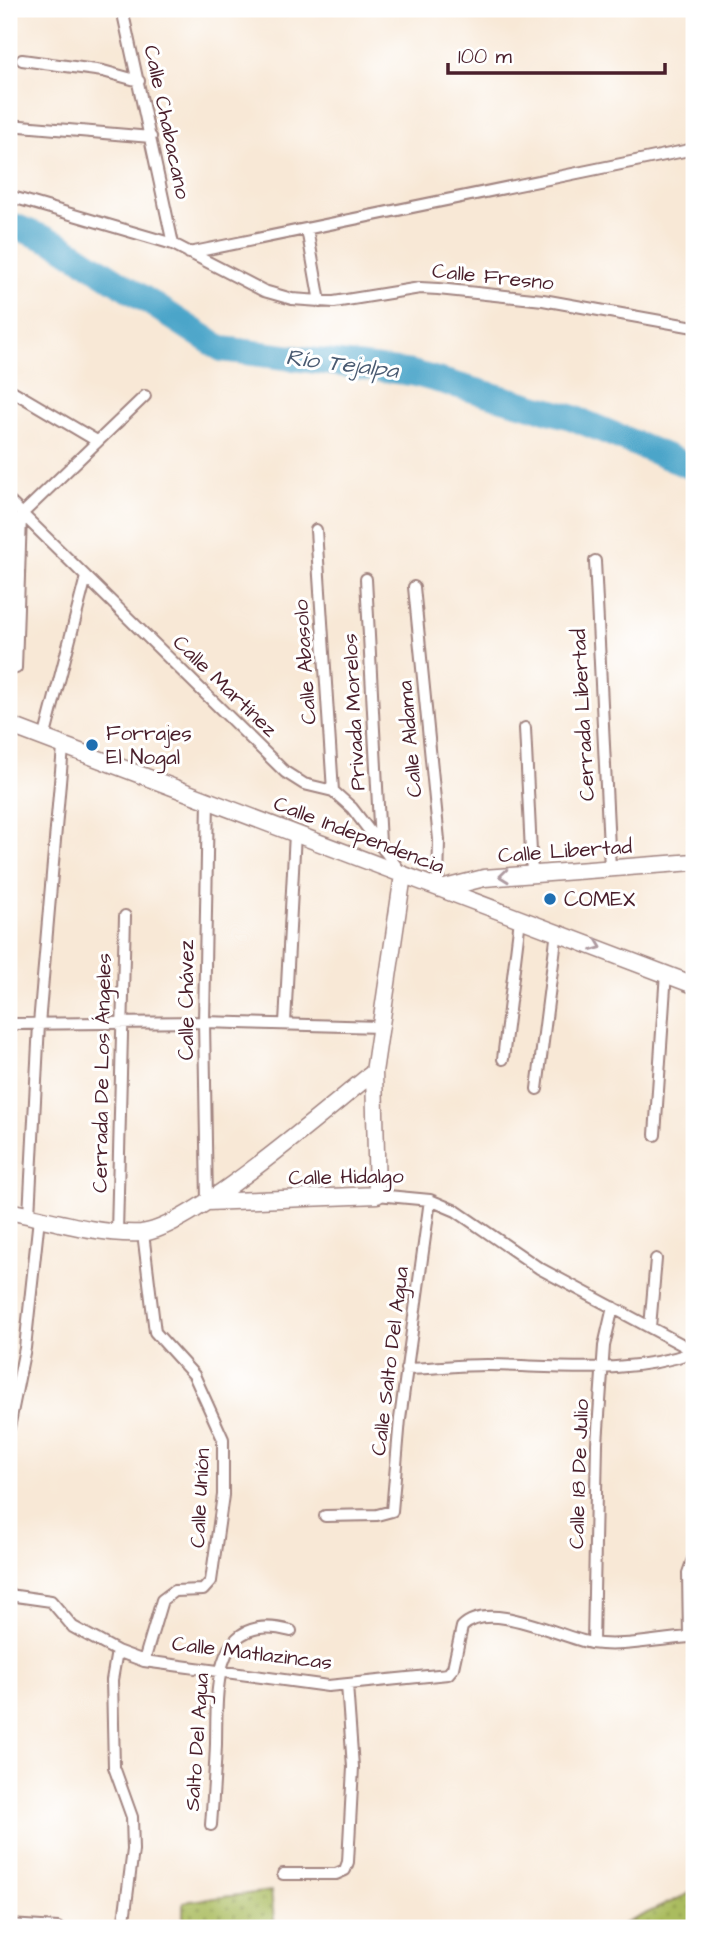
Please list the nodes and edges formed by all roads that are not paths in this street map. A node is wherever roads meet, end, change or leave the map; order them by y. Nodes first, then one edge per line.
1 (122, 9) edge
2 (22, 60) dead end
3 (139, 80) junction
4 (9, 125) edge
5 (151, 138) junction
6 (694, 149) edge
7 (9, 196) edge
8 (307, 229) junction
9 (173, 244) junction
10 (189, 253) junction
11 (320, 302) junction
12 (694, 327) edge
13 (9, 389) edge
14 (145, 396) dead end
15 (97, 441) junction
16 (9, 501) edge
17 (21, 515) junction
18 (316, 530) dead end
19 (594, 561) dead end
20 (86, 577) junction
21 (366, 579) dead end
22 (414, 587) dead end
23 (16, 668) dead end
24 (9, 725) edge
25 (525, 728) dead end
26 (44, 739) junction
27 (63, 748) junction
28 (332, 791) junction
29 (208, 799) junction
30 (295, 834) junction
31 (380, 843) junction
32 (694, 862) edge
33 (610, 868) junction
34 (532, 873) junction
35 (403, 875) junction
36 (439, 888) junction
37 (125, 916) dead end
38 (520, 919) junction
39 (556, 931) junction
40 (666, 972) junction
41 (694, 985) edge
42 (204, 1022) junction
43 (285, 1023) junction
44 (9, 1024) edge
45 (39, 1024) junction
46 (124, 1025) junction
47 (380, 1027) junction
48 (502, 1059) dead end
49 (374, 1072) junction
50 (537, 1089) dead end
51 (655, 1135) dead end
52 (377, 1195) junction
53 (430, 1200) junction
54 (207, 1202) junction
55 (9, 1211) edge
56 (34, 1216) junction
57 (117, 1232) junction
58 (143, 1233) junction
59 (656, 1259) dead end
60 (613, 1307) junction
61 (650, 1327) junction
62 (694, 1352) edge
63 (603, 1368) junction
64 (406, 1369) junction
65 (9, 1428) edge
66 (325, 1516) dead end
67 (694, 1556) edge
68 (9, 1595) edge
69 (291, 1631) dead end
70 (692, 1637) edge
71 (593, 1643) junction
72 (117, 1651) junction
73 (145, 1661) junction
74 (218, 1672) junction
75 (347, 1685) junction
76 (211, 1825) dead end
77 (283, 1874) dead end
78 (9, 1925) edge
79 (58, 1928) edge
80 (123, 1928) edge

1 - 3 street, Calle Chabacano
2 - 3 street
3 - 5 street, Calle Chabacano
4 - 5 street
5 - 9 street, Calle Chabacano
6 - 8 street
7 - 9 street, Calle Fresno
8 - 10 street
8 - 11 street
9 - 10 street, Calle Fresno
10 - 11 street, Calle Fresno
11 - 12 street, Calle Fresno
13 - 15 street
14 - 15 street
15 - 17 street
16 - 17 street, Calle Martínez
17 - 20 street, Calle Martínez
17 - 23 street
18 - 28 street, Calle Abasolo
19 - 33 street, Cerrada Libertad
20 - 26 street
20 - 28 street, Calle Martínez
21 - 31 street, Privada Morelos
22 - 36 street, Calle Aldama
24 - 26 main road, Calle Independencia
25 - 34 street
26 - 27 main road, Calle Independencia
27 - 29 main road, Calle Independencia
27 - 45 street
28 - 31 street, Calle Martínez
29 - 30 main road, Calle Independencia
29 - 42 street, Calle Chávez
30 - 35 main road, Calle Independencia
30 - 43 street
31 - 35 street, Calle Martínez
32 - 33 main road, Calle Libertad
33 - 34 main road, Calle Libertad
34 -> 36 main road, Calle Libertad
35 - 36 main road, Calle Independencia
35 - 47 main road
36 - 38 main road, Calle Independencia
37 - 46 street, Cerrada De Los Ángeles
38 - 39 main road, Calle Independencia
38 - 48 street
39 -> 40 main road, Calle Independencia
39 - 50 street
40 - 41 main road, Calle Independencia
40 - 51 street
42 - 43 street
42 - 46 street
42 - 54 street, Calle Chávez
43 - 47 street
44 - 45 street
45 - 46 street
45 - 56 street
46 - 57 street, Cerrada De Los Ángeles
47 - 49 main road
49 - 52 main road
49 - 54 main road
52 - 53 street, Calle Hidalgo
52 - 54 main road, Calle Hidalgo
53 - 60 street, Calle Hidalgo
53 - 64 street, Calle Salto Del Agua
54 - 58 main road, Calle Hidalgo
55 - 56 main road, Calle Hidalgo
56 - 57 main road, Calle Hidalgo
56 - 65 street
57 - 58 main road, Calle Hidalgo
58 - 73 street, Calle Unión
59 - 61 street
60 - 61 street, Calle Hidalgo
60 - 63 street, Calle 18 De Julio
61 - 62 street, Calle Hidalgo
62 - 63 street
63 - 64 street
63 - 71 street, Calle 18 De Julio
64 - 66 street, Calle Salto Del Agua
67 - 70 street
68 - 72 street, Calle Matlazincas
69 - 74 street, Salto Del Agua
70 - 71 street
71 - 75 street, Calle Matlazincas
72 - 73 street, Calle Matlazincas
72 - 80 street
73 - 74 street, Calle Matlazincas
74 - 75 street, Calle Matlazincas
74 - 76 street, Salto Del Agua
75 - 77 street
78 - 79 street

